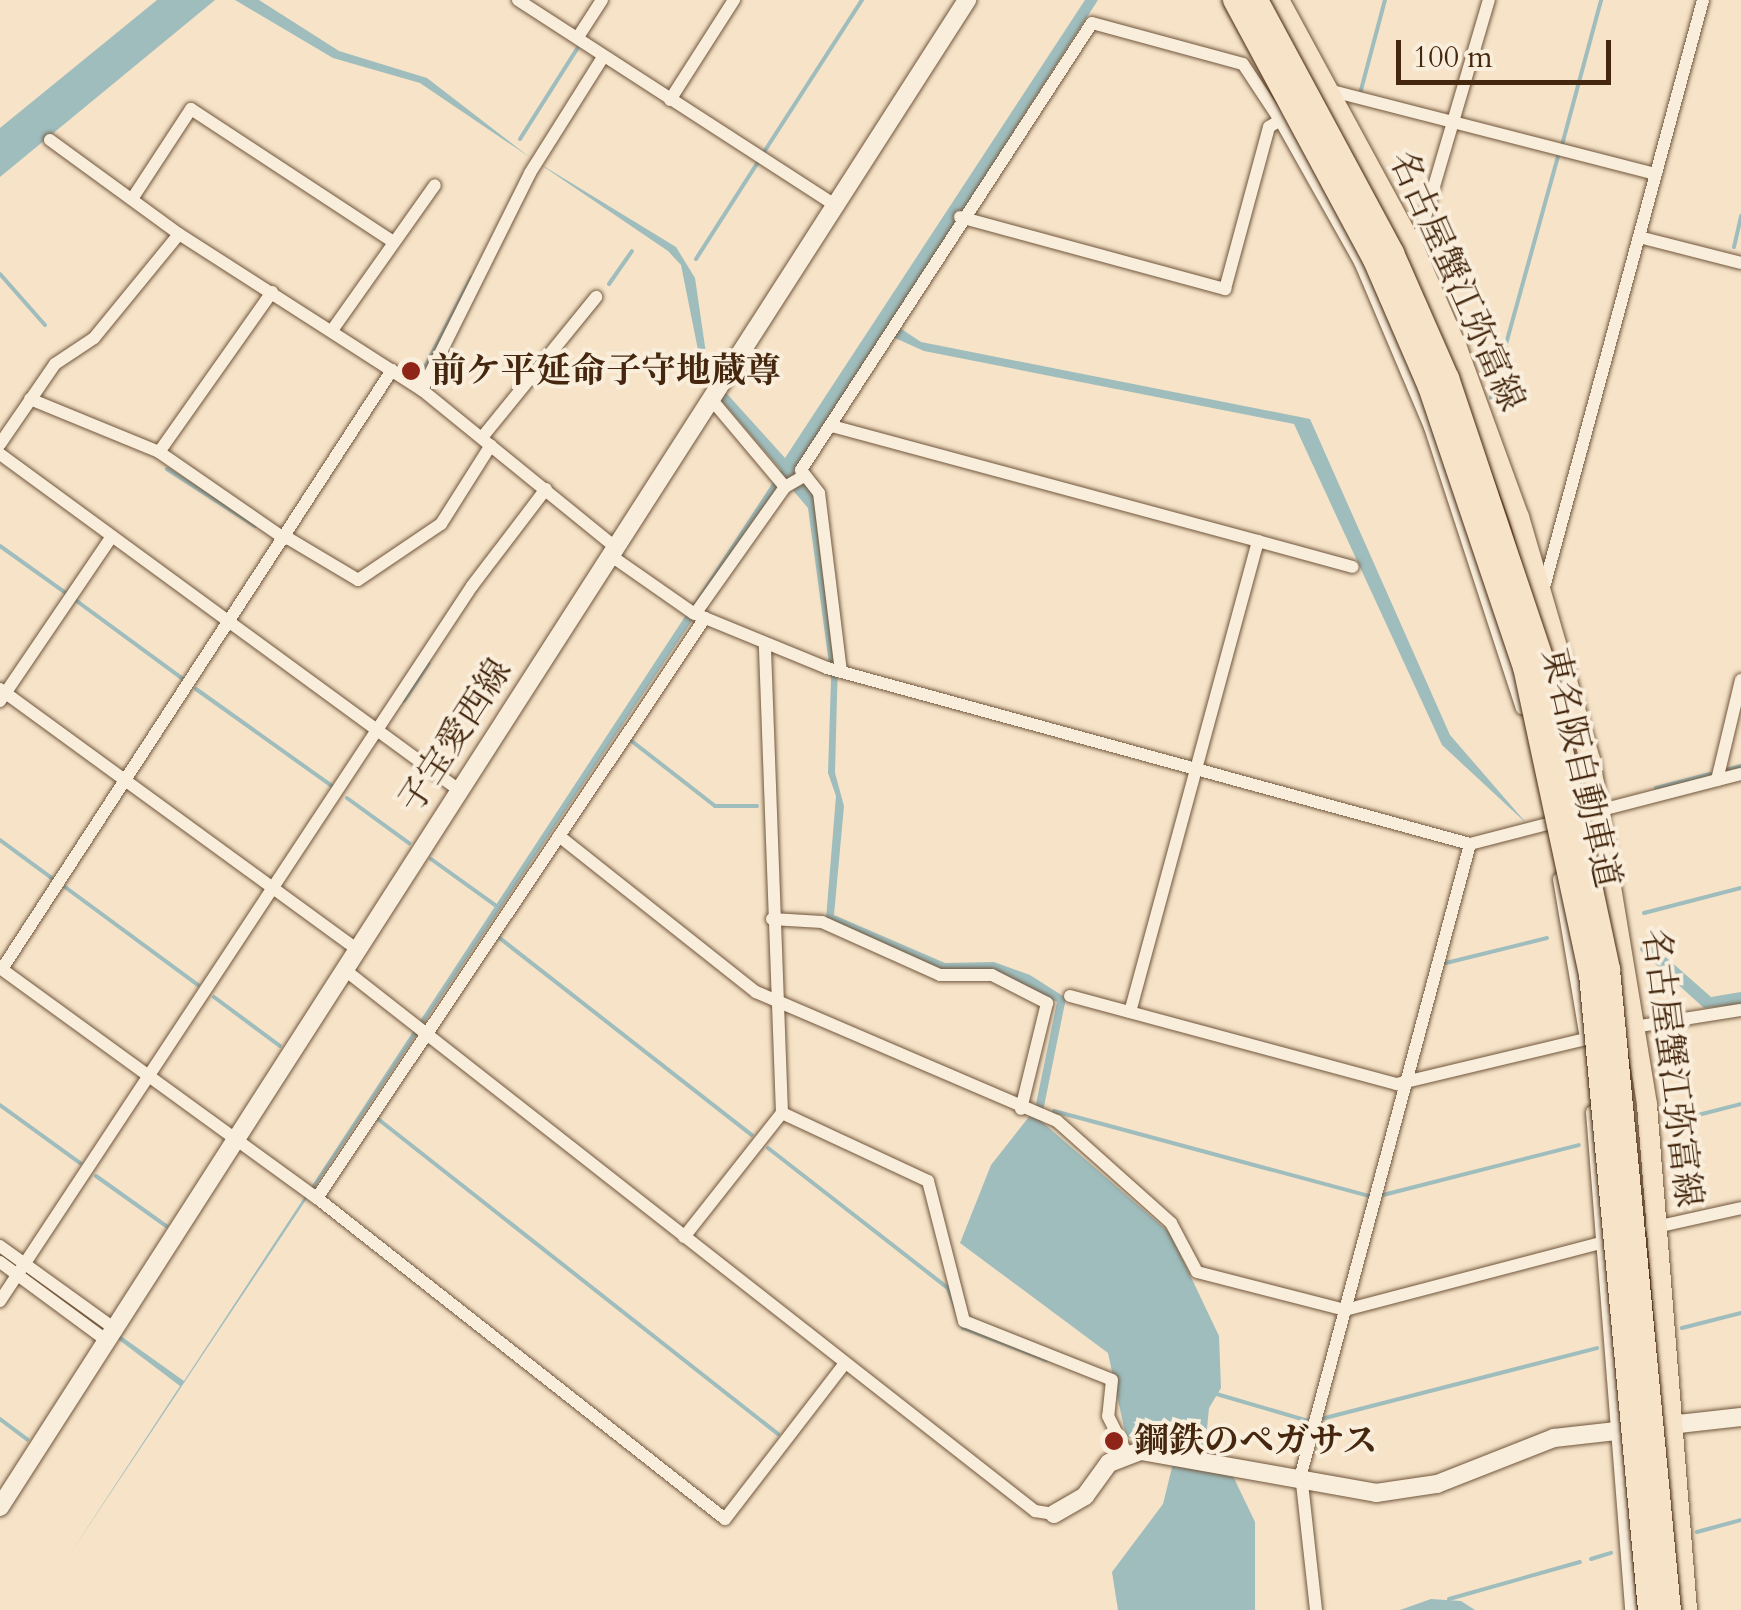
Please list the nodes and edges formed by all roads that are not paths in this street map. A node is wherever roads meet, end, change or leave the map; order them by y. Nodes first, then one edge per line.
1 (518, 0) edge
2 (602, 0) edge
3 (734, 0) edge
4 (966, 0) edge
5 (1234, 0) edge
6 (1257, 0) edge
7 (1279, 0) edge
8 (1490, 0) edge
9 (1703, 0) edge
10 (578, 37) junction
11 (602, 57) junction
12 (1332, 90) junction
13 (670, 100) junction
14 (1280, 120) junction
15 (1457, 120) junction
16 (50, 140) dead end
17 (1656, 174) junction
18 (435, 184) dead end
19 (134, 196) junction
20 (836, 206) junction
21 (960, 217) junction
22 (179, 234) junction
23 (1639, 237) junction
24 (392, 241) junction
25 (1416, 252) junction
26 (1741, 263) edge
27 (272, 292) junction
28 (596, 296) dead end
29 (333, 329) junction
30 (392, 370) junction
31 (422, 390) junction
32 (716, 391) junction
33 (30, 399) junction
34 (832, 426) junction
35 (488, 440) junction
36 (0, 444) edge
37 (159, 452) junction
38 (0, 454) edge
39 (804, 476) junction
40 (788, 488) junction
41 (546, 489) junction
42 (112, 536) junction
43 (286, 538) junction
44 (1258, 542) junction
45 (612, 550) junction
46 (1353, 566) dead end
47 (1542, 594) junction
48 (694, 613) junction
49 (231, 624) junction
50 (765, 646) junction
51 (834, 670) junction
52 (1741, 680) edge
53 (2, 695) edge
54 (378, 730) junction
55 (1196, 769) junction
56 (1741, 774) edge
57 (1717, 780) junction
58 (126, 781) junction
59 (460, 790) junction
60 (1601, 810) junction
61 (1550, 826) junction
62 (559, 836) junction
63 (1470, 844) junction
64 (274, 889) junction
65 (772, 919) junction
66 (358, 950) junction
67 (1, 969) edge
68 (345, 970) junction
69 (774, 996) junction
70 (1070, 996) dead end
71 (1741, 1010) edge
72 (1130, 1012) junction
73 (1637, 1026) junction
74 (424, 1029) junction
75 (1586, 1039) junction
76 (150, 1078) junction
77 (1408, 1085) junction
78 (1023, 1110) junction
79 (782, 1113) junction
80 (236, 1141) junction
81 (312, 1194) junction
82 (1741, 1208) edge
83 (1660, 1226) junction
84 (684, 1236) junction
85 (1602, 1242) junction
86 (0, 1246) edge
87 (0, 1262) edge
88 (21, 1270) junction
89 (0, 1301) edge
90 (1345, 1310) junction
91 (111, 1335) junction
92 (845, 1363) junction
93 (1741, 1417) edge
94 (1672, 1426) junction
95 (1621, 1431) junction
96 (1127, 1454) junction
97 (1305, 1487) junction
98 (0, 1507) edge
99 (1054, 1514) joint
100 (1316, 1610) edge
101 (1631, 1610) edge
102 (1649, 1610) edge
103 (1670, 1610) edge
104 (1687, 1610) edge

1 - 10 street
2 - 10 street
3 - 13 street
4 - 20 main road, 子宝愛西線
5 - 102 highway, 東名阪自動車道, bridge
6 - 103 highway, 東名阪自動車道, bridge
7 - 12 main road, 名古屋蟹江弥富線
8 - 15 street
9 - 17 street
10 - 11 street
11 - 13 street
11 - 31 street
12 - 15 street
12 - 25 main road, 名古屋蟹江弥富線
13 - 20 street
14 - 21 street
14 - 21 street
14 - 61 street
15 - 17 street
15 - 25 street
16 - 19 street
17 - 23 street
18 - 24 street
19 - 22 street
19 - 24 street
20 - 32 main road, 子宝愛西線
21 - 34 street
22 - 27 street
22 - 33 street
23 - 26 street
23 - 47 street
24 - 29 street
25 - 47 main road, 名古屋蟹江弥富線
27 - 29 street
27 - 37 street
28 - 35 street
29 - 30 street
30 - 31 street
30 - 43 street
31 - 35 street
32 - 40 street
32 - 45 main road, 子宝愛西線
33 - 36 street
33 - 37 street
34 - 39 street
34 - 44 street
35 - 41 street
35 - 43 street
37 - 43 street
38 - 42 street
39 - 40 street
39 - 51 street
40 - 48 street
41 - 45 street
41 - 54 street
42 - 49 street
42 - 53 street
43 - 49 street
44 - 46 street
44 - 55 street
45 - 48 street
45 - 59 main road, 子宝愛西線
47 - 60 main road, 名古屋蟹江弥富線
48 - 50 street
48 - 62 street
49 - 54 street
49 - 58 street
50 - 51 street
50 - 65 street
51 - 55 street
52 - 57 street
53 - 58 street
54 - 59 street
54 - 64 street
55 - 63 street
55 - 72 street
56 - 57 street
57 - 60 street
58 - 64 street
58 - 67 street
59 - 66 main road, 子宝愛西線
60 - 61 street
60 - 73 main road, 名古屋蟹江弥富線
61 - 63 street
61 - 75 street
62 - 69 street
62 - 74 street
63 - 77 street
64 - 66 street
64 - 76 street
65 - 69 street
65 - 78 street
66 - 68 main road, 子宝愛西線
67 - 76 street
68 - 74 street
68 - 80 main road, 子宝愛西線
69 - 78 street
69 - 79 street
70 - 72 street
71 - 73 street
72 - 77 street
73 - 75 street
73 - 83 main road, 名古屋蟹江弥富線
74 - 81 street
74 - 84 street
75 - 77 street
75 - 85 street
76 - 80 street
76 - 88 street
77 - 90 street
78 - 90 street
79 - 84 street
79 - 96 street
80 - 81 street
80 - 91 main road, 子宝愛西線
81 - 92 street
82 - 83 street
83 - 85 street
83 - 94 main road, 名古屋蟹江弥富線
84 - 92 street
85 - 90 street
85 - 95 street
86 - 88 street
87 - 88 street
88 - 89 street
88 - 91 street
90 - 97 street
91 - 98 main road, 子宝愛西線
92 - 99 street
93 - 94 main road
94 - 95 main road
94 - 104 main road, 名古屋蟹江弥富線
95 - 97 main road
95 - 101 street
96 - 97 main road
96 - 99 main road
97 - 100 street

